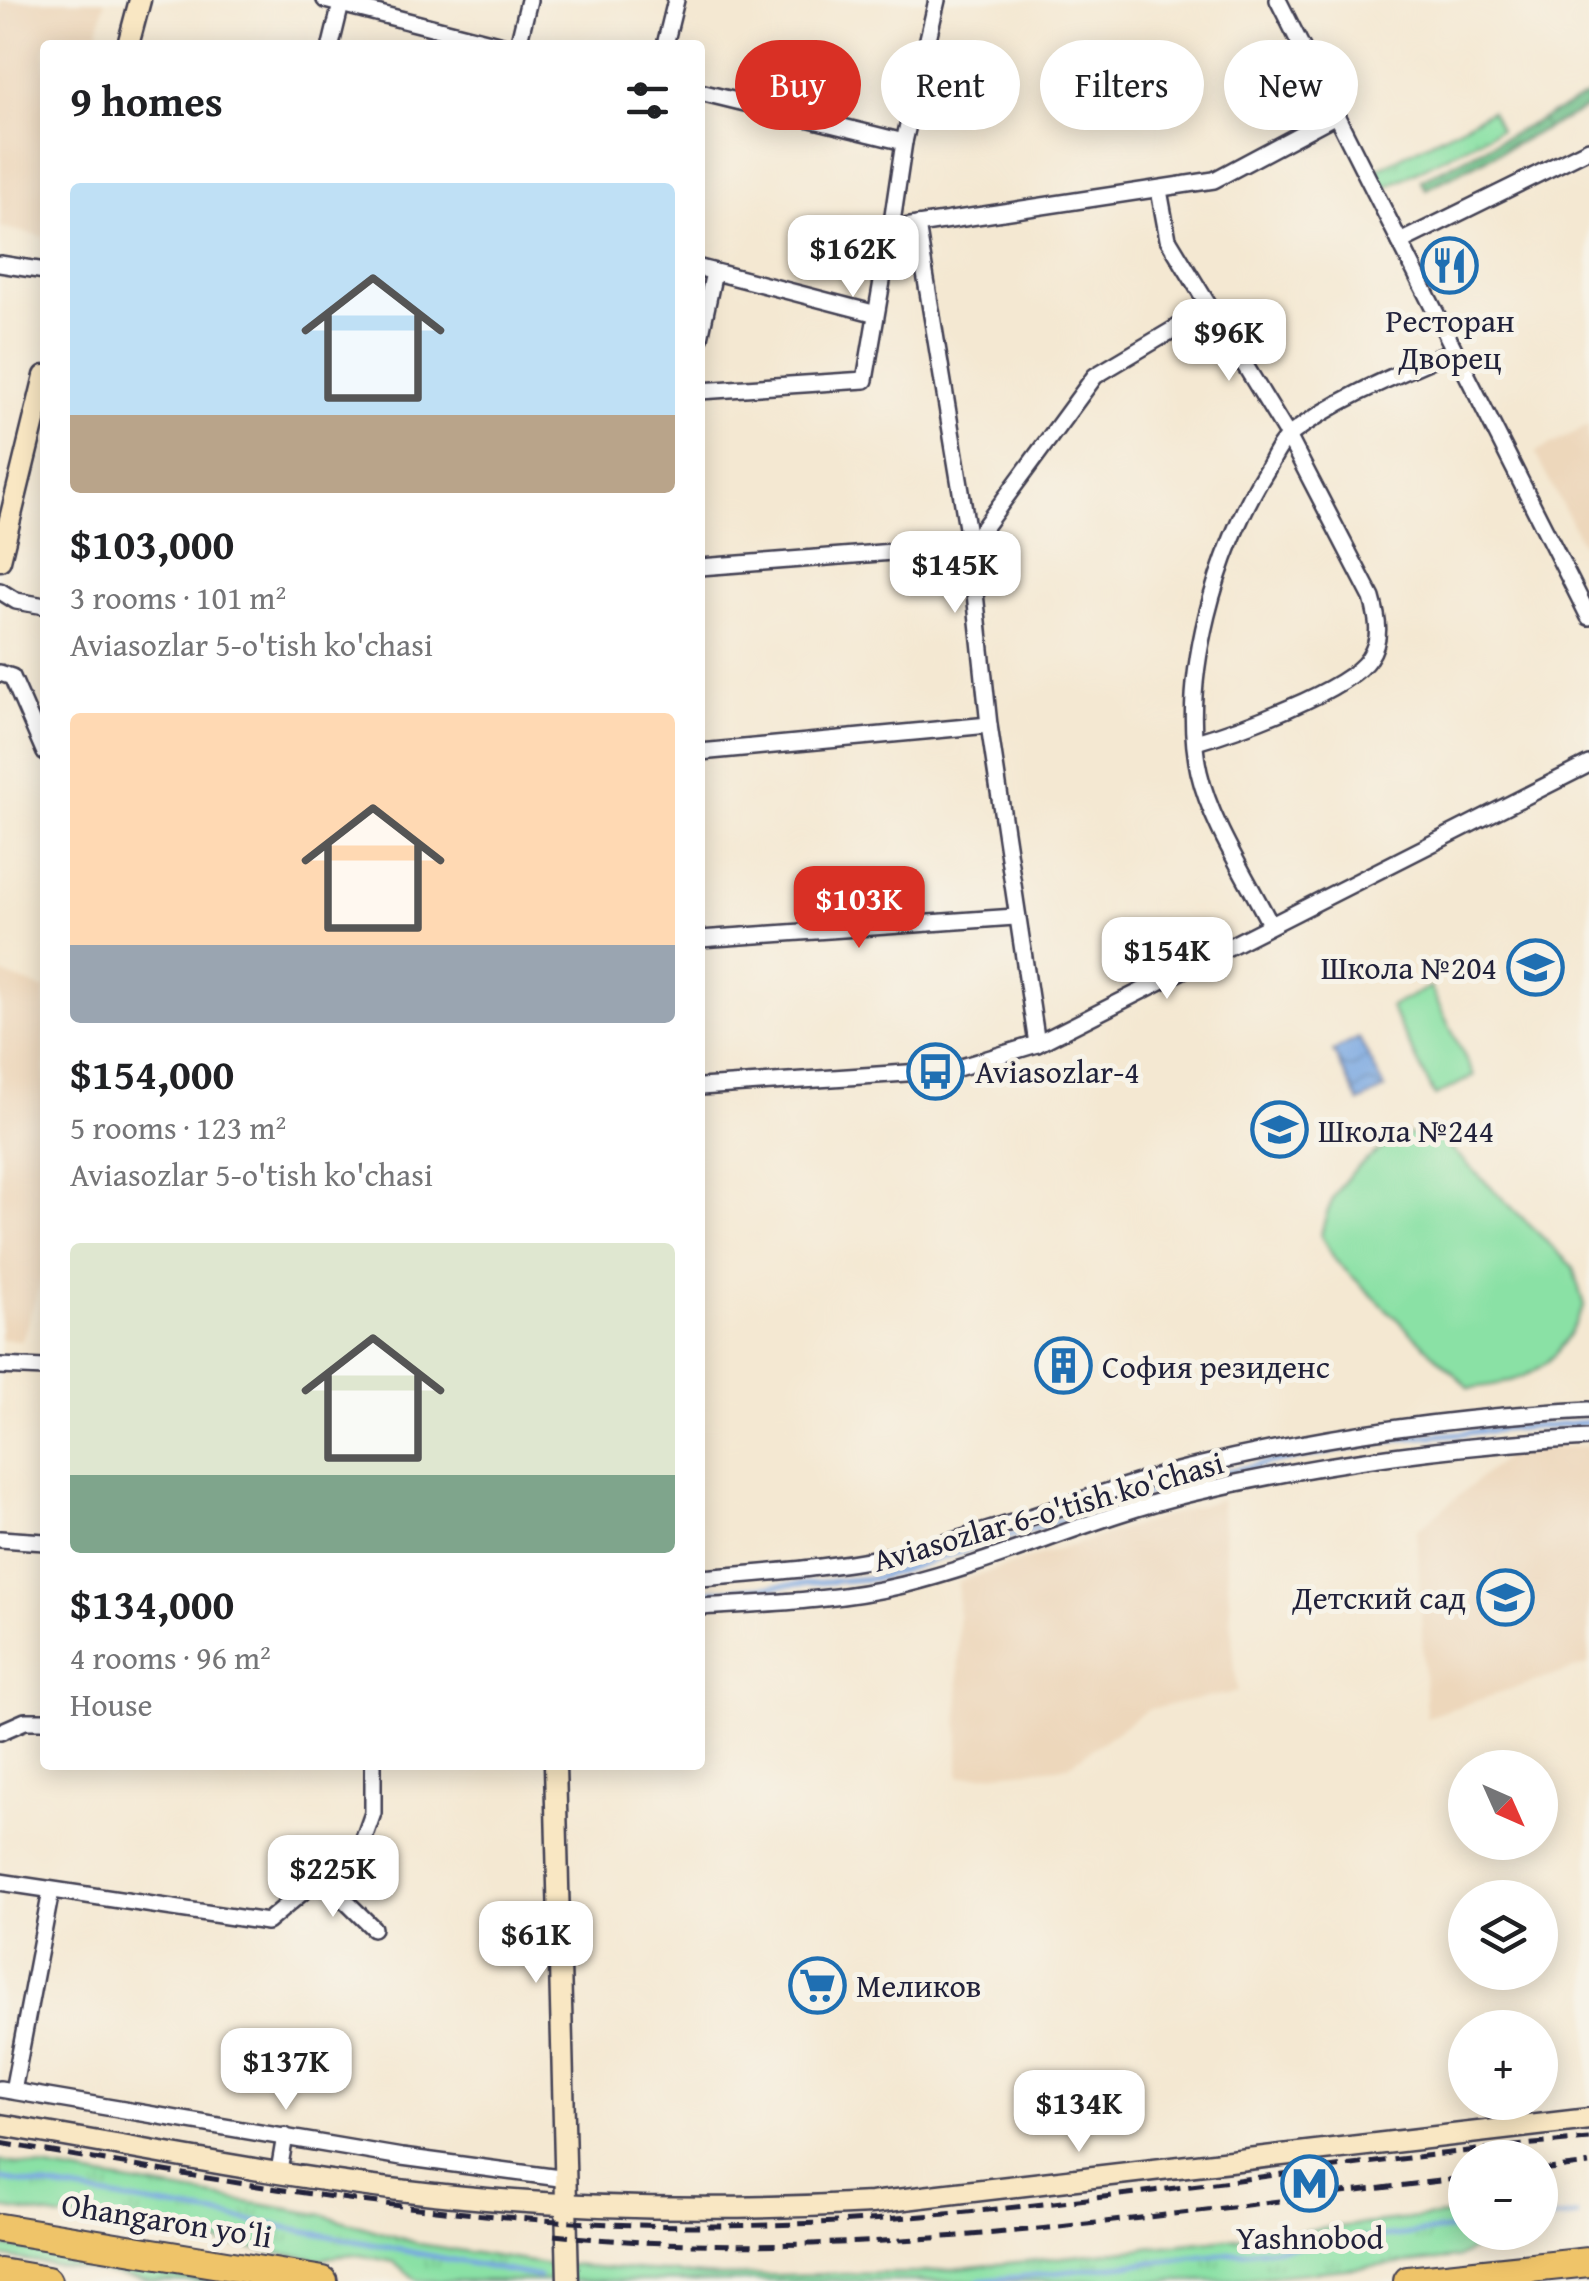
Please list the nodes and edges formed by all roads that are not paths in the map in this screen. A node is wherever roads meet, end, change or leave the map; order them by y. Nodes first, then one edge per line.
1 (140, 0) edge
2 (530, 0) edge
3 (676, 0) edge
4 (936, 0) edge
5 (1278, 0) edge
6 (333, 2) edge
7 (375, 6) edge
8 (129, 40) edge
9 (331, 40) edge
10 (468, 40) edge
11 (519, 40) edge
12 (667, 40) edge
13 (1298, 40) edge
14 (705, 93) edge
15 (1308, 130) edge
16 (1344, 130) edge
17 (904, 142) junction
18 (1589, 149) edge
19 (1159, 190) junction
20 (917, 225) junction
21 (891, 229) junction
22 (1400, 242) junction
23 (0, 264) edge
24 (40, 270) edge
25 (707, 270) edge
26 (1208, 308) junction
27 (873, 313) junction
28 (1454, 350) junction
29 (705, 391) edge
30 (40, 396) edge
31 (1288, 436) junction
32 (970, 546) junction
33 (0, 560) edge
34 (705, 567) edge
35 (0, 591) edge
36 (40, 605) edge
37 (1589, 617) edge
38 (0, 672) edge
39 (989, 725) junction
40 (40, 741) edge
41 (1196, 742) junction
42 (705, 752) edge
43 (1589, 764) edge
44 (1016, 918) junction
45 (1270, 924) junction
46 (705, 939) edge
47 (1037, 1044) junction
48 (705, 1087) edge
49 (0, 1366) edge
50 (40, 1368) edge
51 (1589, 1410) edge
52 (1589, 1438) edge
53 (1391, 1441) junction
54 (0, 1539) edge
55 (40, 1542) edge
56 (705, 1578) edge
57 (861, 1578) junction
58 (705, 1605) edge
59 (40, 1720) edge
60 (0, 1732) edge
61 (373, 1770) edge
62 (555, 1770) edge
63 (323, 1879) junction
64 (0, 1882) edge
65 (51, 1891) junction
66 (373, 1928) dead end
67 (6, 2090) edge
68 (1589, 2119) edge
69 (0, 2125) edge
70 (285, 2136) junction
71 (279, 2171) junction
72 (567, 2178) junction
73 (568, 2205) junction
74 (0, 2228) edge
75 (1589, 2262) edge
76 (0, 2273) edge
77 (47, 2281) edge
78 (323, 2281) edge
79 (568, 2281) edge
80 (1408, 2281) edge

1 - 8 street
2 - 11 street
3 - 12 street
4 - 17 street
5 - 13 street
6 - 7 street
6 - 9 street
7 - 10 street
14 - 17 street
15 - 19 street
16 - 22 street
17 - 21 street
18 - 22 street
19 - 20 street
19 - 26 street
20 - 21 street
20 - 32 street
21 - 27 street
22 - 28 street
23 - 24 street
25 - 27 street
26 - 31 street
26 - 32 street
27 - 29 street
28 - 31 street
28 - 37 street
30 - 33 street
31 - 41 street
31 - 41 street
32 - 34 street
32 - 39 street
35 - 36 street
38 - 40 street
39 - 42 street
39 - 44 street
41 - 45 street
43 - 45 street
44 - 46 street
44 - 47 street
45 - 47 street
47 - 48 street
49 - 50 street
51 - 53 street, Aviasozlar 6-o'tish ko'chasi
52 - 53 street, Aviasozlar 6-o'tish ko'chasi
53 - 57 street, Aviasozlar 6-o'tish ko'chasi
53 - 57 street, Aviasozlar 6-o'tish ko'chasi
54 - 55 street
56 - 57 street, Aviasozlar 6-o'tish ko'chasi
57 - 58 street, Aviasozlar 6-o'tish ko'chasi
59 - 60 street
61 - 63 street
62 - 72 street
63 - 65 street
63 - 66 street
64 - 65 street
65 - 67 street
67 - 70 street
68 - 73 street
69 - 71 street
70 - 71 street
70 - 72 street
71 - 73 street
72 - 73 street
73 - 79 street
74 - 78 highway, Ohangaron yoʻli
75 - 80 highway
76 - 77 highway

